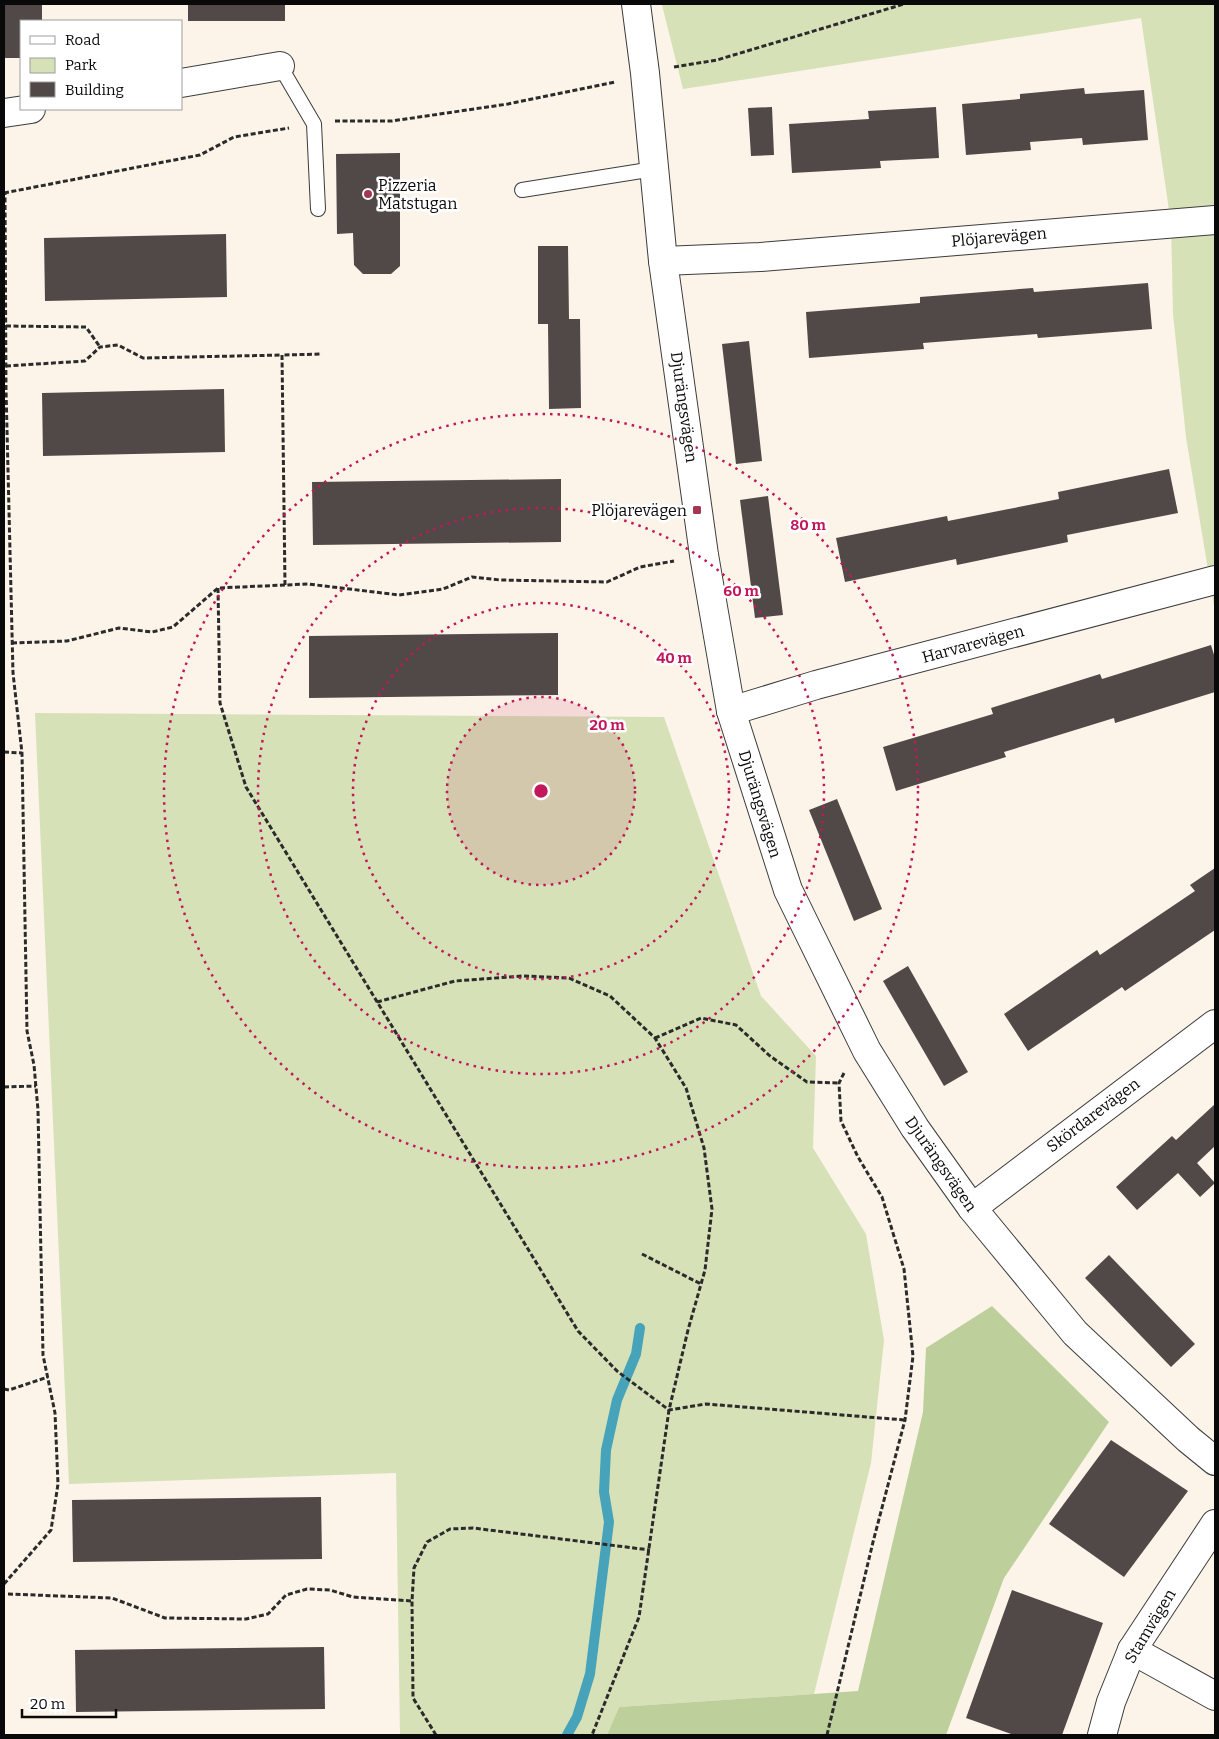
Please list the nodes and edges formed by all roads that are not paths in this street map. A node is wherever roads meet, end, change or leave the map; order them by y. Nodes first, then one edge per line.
1 (636, 4) edge
2 (280, 66) joint
3 (182, 83) edge
4 (24, 110) edge
5 (4, 113) edge
6 (654, 169) junction
7 (522, 190) dead end
8 (318, 209) dead end
9 (1215, 220) edge
10 (663, 261) junction
11 (1215, 580) edge
12 (731, 711) junction
13 (1215, 1024) edge
14 (972, 1208) junction
15 (1215, 1461) edge
16 (1215, 1524) edge
17 (1132, 1650) junction
18 (1215, 1696) edge
19 (1102, 1735) edge

1 - 6 street, Djurängsvägen
2 - 3 street
2 - 8 lane
4 - 5 street
6 - 7 lane
6 - 10 street, Djurängsvägen
9 - 10 street, Plöjarevägen
10 - 12 street, Djurängsvägen
11 - 12 street, Harvarevägen
12 - 14 street, Djurängsvägen
13 - 14 street, Skördarevägen
14 - 15 street, Djurängsvägen
16 - 17 street, Stamvägen
17 - 18 street
17 - 19 street, Stamvägen

